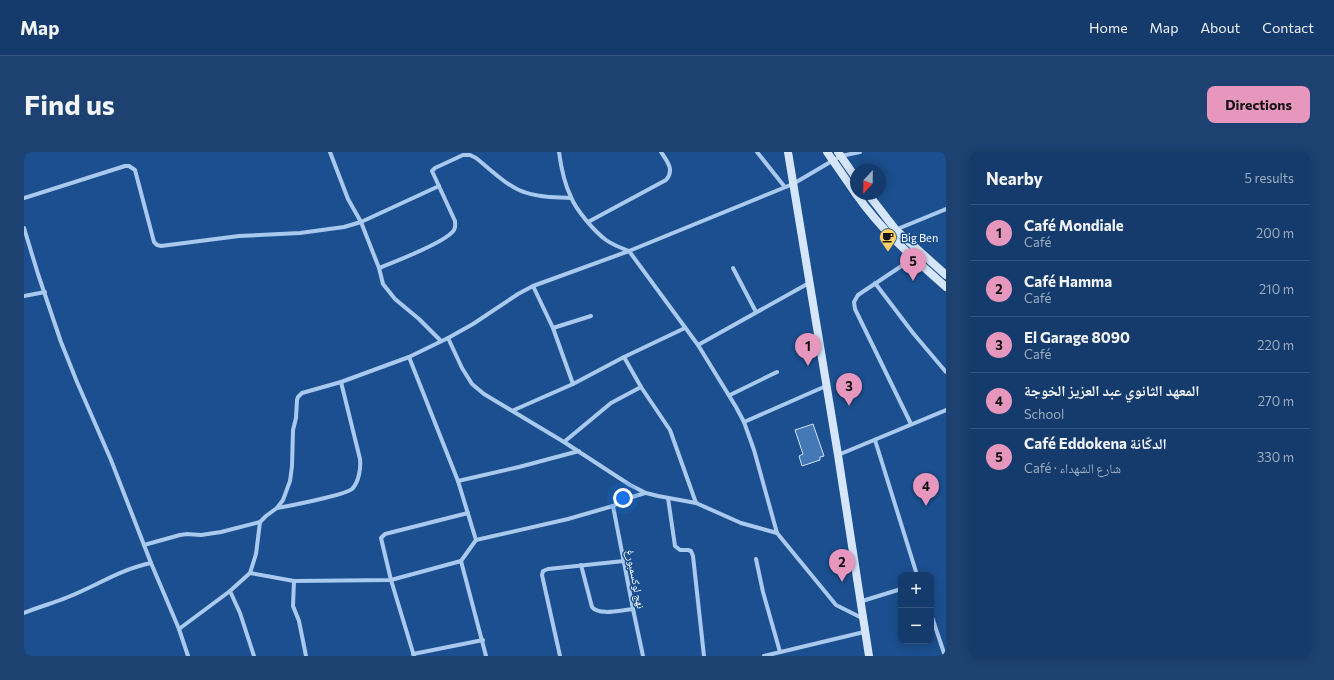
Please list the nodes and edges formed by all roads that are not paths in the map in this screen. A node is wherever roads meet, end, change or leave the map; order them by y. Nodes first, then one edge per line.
1 (330, 152) edge
2 (559, 152) edge
3 (661, 152) edge
4 (756, 152) edge
5 (788, 152) edge
6 (826, 152) edge
7 (860, 152) edge
8 (840, 154) edge
9 (832, 160) junction
10 (850, 175) edge
11 (850, 176) edge
12 (793, 184) junction
13 (439, 186) junction
14 (784, 186) junction
15 (24, 198) edge
16 (571, 198) junction
17 (862, 200) edge
18 (872, 200) edge
19 (946, 208) edge
20 (361, 222) junction
21 (588, 222) junction
22 (24, 228) edge
23 (892, 232) junction
24 (629, 251) junction
25 (921, 253) junction
26 (914, 258) junction
27 (379, 268) junction
28 (734, 268) dead end
29 (946, 275) edge
30 (810, 282) junction
31 (875, 283) junction
32 (532, 286) junction
33 (946, 287) edge
34 (45, 292) junction
35 (24, 296) edge
36 (756, 312) junction
37 (591, 316) dead end
38 (553, 328) junction
39 (685, 328) junction
40 (448, 338) junction
41 (441, 341) junction
42 (698, 345) junction
43 (409, 357) junction
44 (624, 357) junction
45 (777, 372) dead end
46 (946, 372) edge
47 (341, 382) junction
48 (573, 384) junction
49 (826, 386) junction
50 (641, 387) junction
51 (730, 395) junction
52 (514, 410) junction
53 (946, 410) edge
54 (744, 422) junction
55 (911, 424) junction
56 (875, 440) junction
57 (564, 442) junction
58 (579, 451) junction
59 (838, 456) junction
60 (458, 481) junction
61 (646, 493) junction
62 (668, 498) junction
63 (696, 503) junction
64 (613, 506) junction
65 (277, 508) junction
66 (468, 513) junction
67 (260, 522) junction
68 (777, 533) junction
69 (476, 540) junction
70 (144, 545) junction
71 (756, 559) dead end
72 (461, 561) junction
73 (624, 561) junction
74 (151, 562) junction
75 (581, 565) junction
76 (916, 572) edge
77 (250, 573) junction
78 (391, 580) junction
79 (294, 581) junction
80 (898, 590) edge
81 (230, 592) junction
82 (859, 602) junction
83 (633, 609) junction
84 (24, 613) edge
85 (862, 618) junction
86 (934, 623) edge
87 (179, 629) junction
88 (864, 632) junction
89 (483, 640) junction
90 (780, 652) junction
91 (414, 655) edge
92 (188, 656) edge
93 (254, 656) edge
94 (306, 656) edge
95 (486, 656) edge
96 (560, 656) edge
97 (643, 656) edge
98 (704, 656) edge
99 (764, 656) edge
100 (869, 656) edge
101 (945, 656) edge

1 - 20 street
2 - 16 street
3 - 21 street
4 - 14 street
5 - 12 street
6 - 9 street
7 - 8 street
8 - 9 street
8 - 10 street
9 - 11 street
9 - 12 street
12 - 14 street
12 - 30 street
13 - 16 street
13 - 20 street
13 - 27 street
14 - 24 street
15 - 20 street
16 - 21 street
17 - 23 street
18 - 23 street
19 - 23 street
20 - 27 street
21 - 24 street
22 - 34 street
23 - 25 street
23 - 26 street
24 - 32 street
24 - 39 street
25 - 26 street
25 - 29 street
26 - 31 street
26 - 33 street
27 - 41 street
28 - 36 street
30 - 36 street
30 - 49 street
31 - 46 street
31 - 55 street
32 - 38 street
32 - 40 street
34 - 35 street
34 - 70 street
36 - 42 street
37 - 38 street
38 - 48 street
39 - 42 street
39 - 44 street
40 - 41 street
40 - 52 street
41 - 43 street
42 - 51 street
43 - 47 street
43 - 60 street
44 - 48 street
44 - 50 street
45 - 51 street
47 - 65 street
47 - 65 street
48 - 52 street
49 - 54 street
49 - 59 street
50 - 57 street
50 - 63 street
51 - 54 street
52 - 57 street
53 - 55 street
54 - 68 street
55 - 56 street
56 - 59 street
56 - 76 street
57 - 58 street
58 - 60 street
58 - 61 street
59 - 82 street
60 - 66 street
61 - 62 street
61 - 64 street
62 - 63 street
62 - 98 street
63 - 68 street
64 - 69 street
64 - 73 street, نهج لوكسمبورغ
65 - 67 street
66 - 69 street
66 - 78 street
67 - 70 street
67 - 77 street
68 - 85 street
69 - 72 street
70 - 74 street
71 - 90 street
72 - 78 street
72 - 89 street
73 - 75 street
73 - 83 street, نهج لوكسمبورغ
74 - 84 street
74 - 87 street
75 - 83 street
75 - 96 street
77 - 79 street
77 - 81 street
78 - 79 street
78 - 91 street
79 - 94 street
80 - 82 street
81 - 87 street
81 - 93 street
82 - 85 street
83 - 97 street, نهج لوكسمبورغ
85 - 88 street
86 - 101 street
87 - 92 street
88 - 90 street
88 - 100 street
89 - 91 street
89 - 95 street
90 - 99 street

